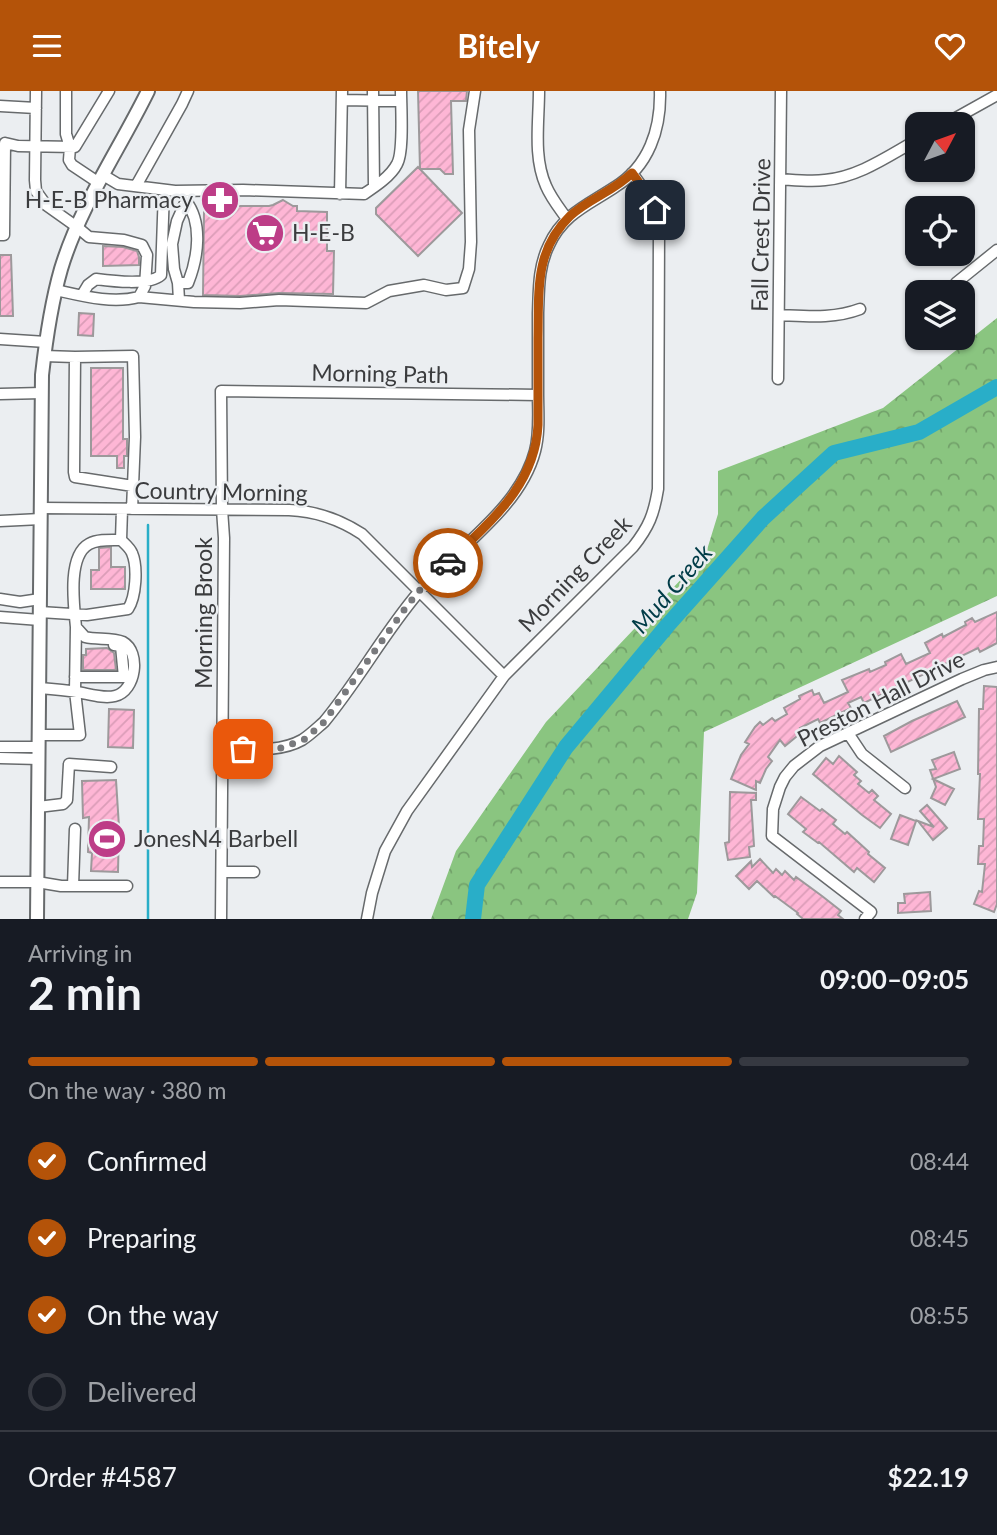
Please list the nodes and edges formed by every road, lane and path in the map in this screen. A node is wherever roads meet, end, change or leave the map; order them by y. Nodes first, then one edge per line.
1 (36, 91) edge
2 (66, 91) edge
3 (109, 91) edge
4 (148, 91) edge
5 (188, 91) edge
6 (475, 91) edge
7 (539, 91) edge
8 (660, 91) edge
9 (781, 91) edge
10 (342, 95) edge
11 (997, 95) edge
12 (373, 96) edge
13 (401, 96) edge
14 (0, 106) edge
15 (36, 108) junction
16 (967, 112) edge
17 (2, 141) edge
18 (35, 146) junction
19 (905, 147) edge
20 (69, 148) junction
21 (632, 173) junction
22 (101, 179) junction
23 (780, 179) junction
24 (136, 186) junction
25 (374, 187) junction
26 (164, 190) junction
27 (340, 194) junction
28 (186, 196) junction
29 (567, 219) junction
30 (77, 227) junction
31 (0, 235) edge
32 (997, 250) edge
33 (145, 280) junction
34 (960, 280) edge
35 (178, 283) junction
36 (56, 290) junction
37 (82, 295) junction
38 (139, 297) junction
39 (179, 300) junction
40 (860, 309) dead end
41 (779, 315) junction
42 (0, 339) edge
43 (46, 342) junction
44 (44, 356) junction
45 (75, 357) junction
46 (778, 380) dead end
47 (222, 391) joint
48 (42, 393) junction
49 (0, 394) edge
50 (538, 395) junction
51 (132, 486) junction
52 (127, 509) junction
53 (222, 509) junction
54 (41, 513) junction
55 (0, 521) edge
56 (121, 540) junction
57 (419, 591) junction
58 (0, 599) edge
59 (40, 611) junction
60 (75, 615) junction
61 (0, 617) edge
62 (76, 627) junction
63 (85, 637) junction
64 (997, 667) edge
65 (75, 677) junction
66 (504, 677) junction
67 (39, 688) junction
68 (75, 691) junction
69 (848, 733) junction
70 (0, 747) edge
71 (39, 747) junction
72 (222, 749) junction
73 (0, 758) edge
74 (111, 767) dead end
75 (905, 787) dead end
76 (38, 807) junction
77 (75, 829) dead end
78 (254, 871) dead end
79 (222, 872) junction
80 (0, 882) edge
81 (37, 882) junction
82 (73, 886) junction
83 (127, 886) dead end
84 (868, 915) edge
85 (37, 919) edge
86 (221, 919) edge
87 (367, 919) edge

1 - 15 street
2 - 20 street
3 - 20 street
4 - 22 main road
5 - 24 street
6 - 39 street
7 - 29 street
8 - 21 street
9 - 23 street, Fall Crest Drive
10 - 12 street
10 - 27 street
11 - 16 street
12 - 13 street
12 - 25 street
13 - 25 street
14 - 15 street
15 - 18 street
17 - 18 street
17 - 31 street
18 - 20 street
18 - 30 street
19 - 23 street
20 - 22 street
21 - 29 street
21 - 66 street, Morning Creek
22 - 24 street
22 - 30 main road
23 - 41 street, Fall Crest Drive
24 - 26 street
25 - 27 street
26 - 28 street
26 - 33 street
27 - 28 street
28 - 35 street
28 - 35 street
29 - 50 street
30 - 33 street
30 - 36 main road
32 - 34 street
33 - 37 street
33 - 38 street
35 - 39 street
36 - 37 street
36 - 43 main road
37 - 38 street
38 - 39 street
40 - 41 street
41 - 46 street, Fall Crest Drive
42 - 43 street
43 - 44 main road
44 - 45 street
44 - 48 main road
45 - 51 street
45 - 51 street
47 - 50 street, Morning Path
47 - 53 street, Morning Brook
48 - 49 street
48 - 54 main road
50 - 57 street
51 - 52 street
52 - 53 street, Country Morning
52 - 54 street, Country Morning
52 - 56 street
53 - 57 street, Country Morning
53 - 72 street, Morning Brook
54 - 55 street, Country Morning
54 - 59 main road
56 - 60 street
56 - 60 street
57 - 66 street, Country Morning
57 - 72 street
58 - 59 street
59 - 60 street
59 - 61 street
59 - 67 main road
60 - 62 street
62 - 63 street
62 - 65 street
63 - 65 street
63 - 68 street
64 - 69 street, Preston Hall Drive
65 - 68 street
66 - 87 street, Morning Creek
67 - 68 street
67 - 71 main road
68 - 71 street
69 - 75 street
69 - 84 street, Preston Hall Drive
70 - 71 street
71 - 73 street
71 - 76 main road
72 - 79 street, Morning Brook
74 - 76 street
76 - 81 main road
77 - 82 street
78 - 79 street
79 - 86 street, Morning Brook
80 - 81 street
81 - 82 street
81 - 85 main road
82 - 83 street

